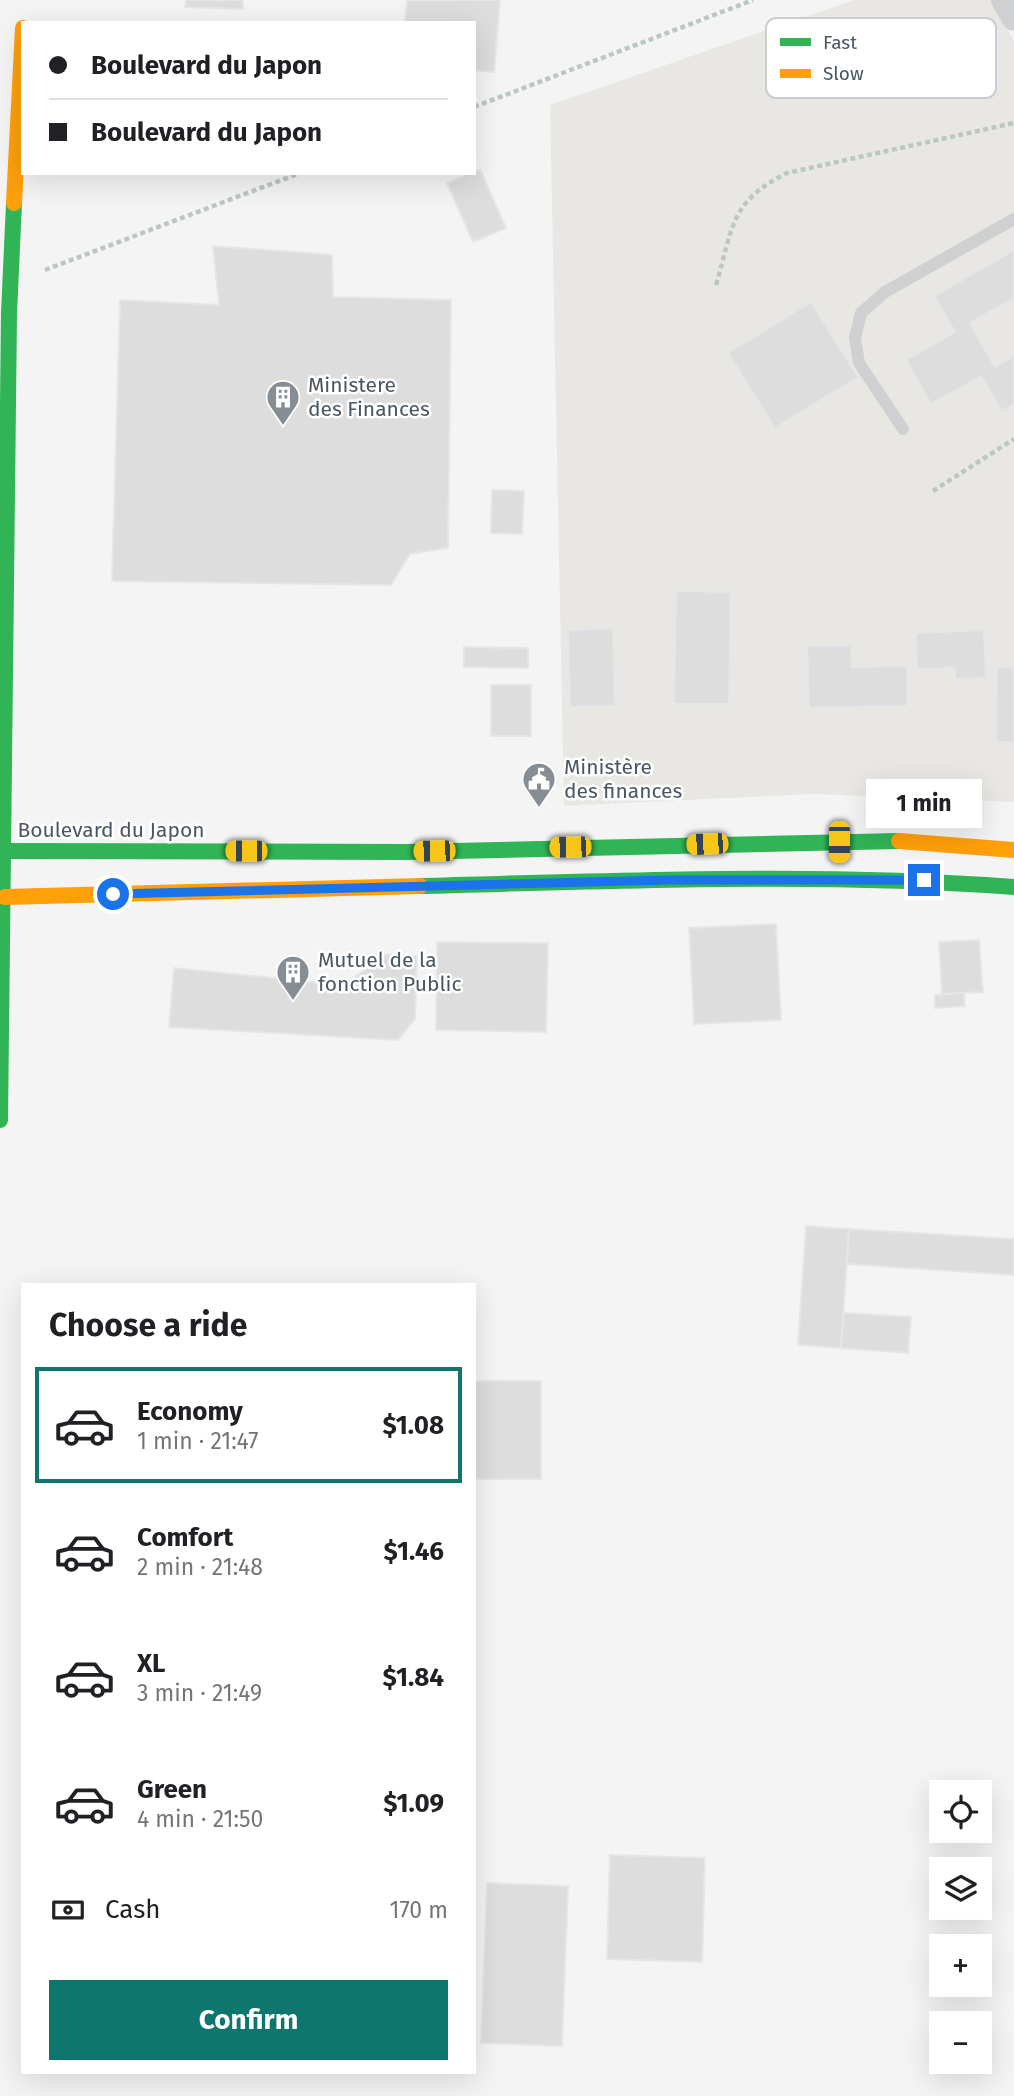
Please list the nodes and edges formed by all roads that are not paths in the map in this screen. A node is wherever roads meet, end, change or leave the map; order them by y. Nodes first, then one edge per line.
1 (1003, 0) edge
2 (1014, 19) edge
3 (21, 61) edge
4 (1014, 219) edge
5 (4, 313) edge
6 (904, 429) dead end
7 (1014, 850) edge
8 (5, 851) junction
9 (839, 861) junction
10 (1014, 887) edge
11 (5, 897) junction
12 (0, 1120) edge

1 - 2 street
3 - 5 main road
4 - 6 lane
5 - 8 main road
7 - 9 main road, Boulevard du Japon
8 - 9 main road, Boulevard du Japon
8 - 11 main road
9 - 10 main road, Boulevard du Japon
9 - 11 main road, Boulevard du Japon
11 - 12 main road

